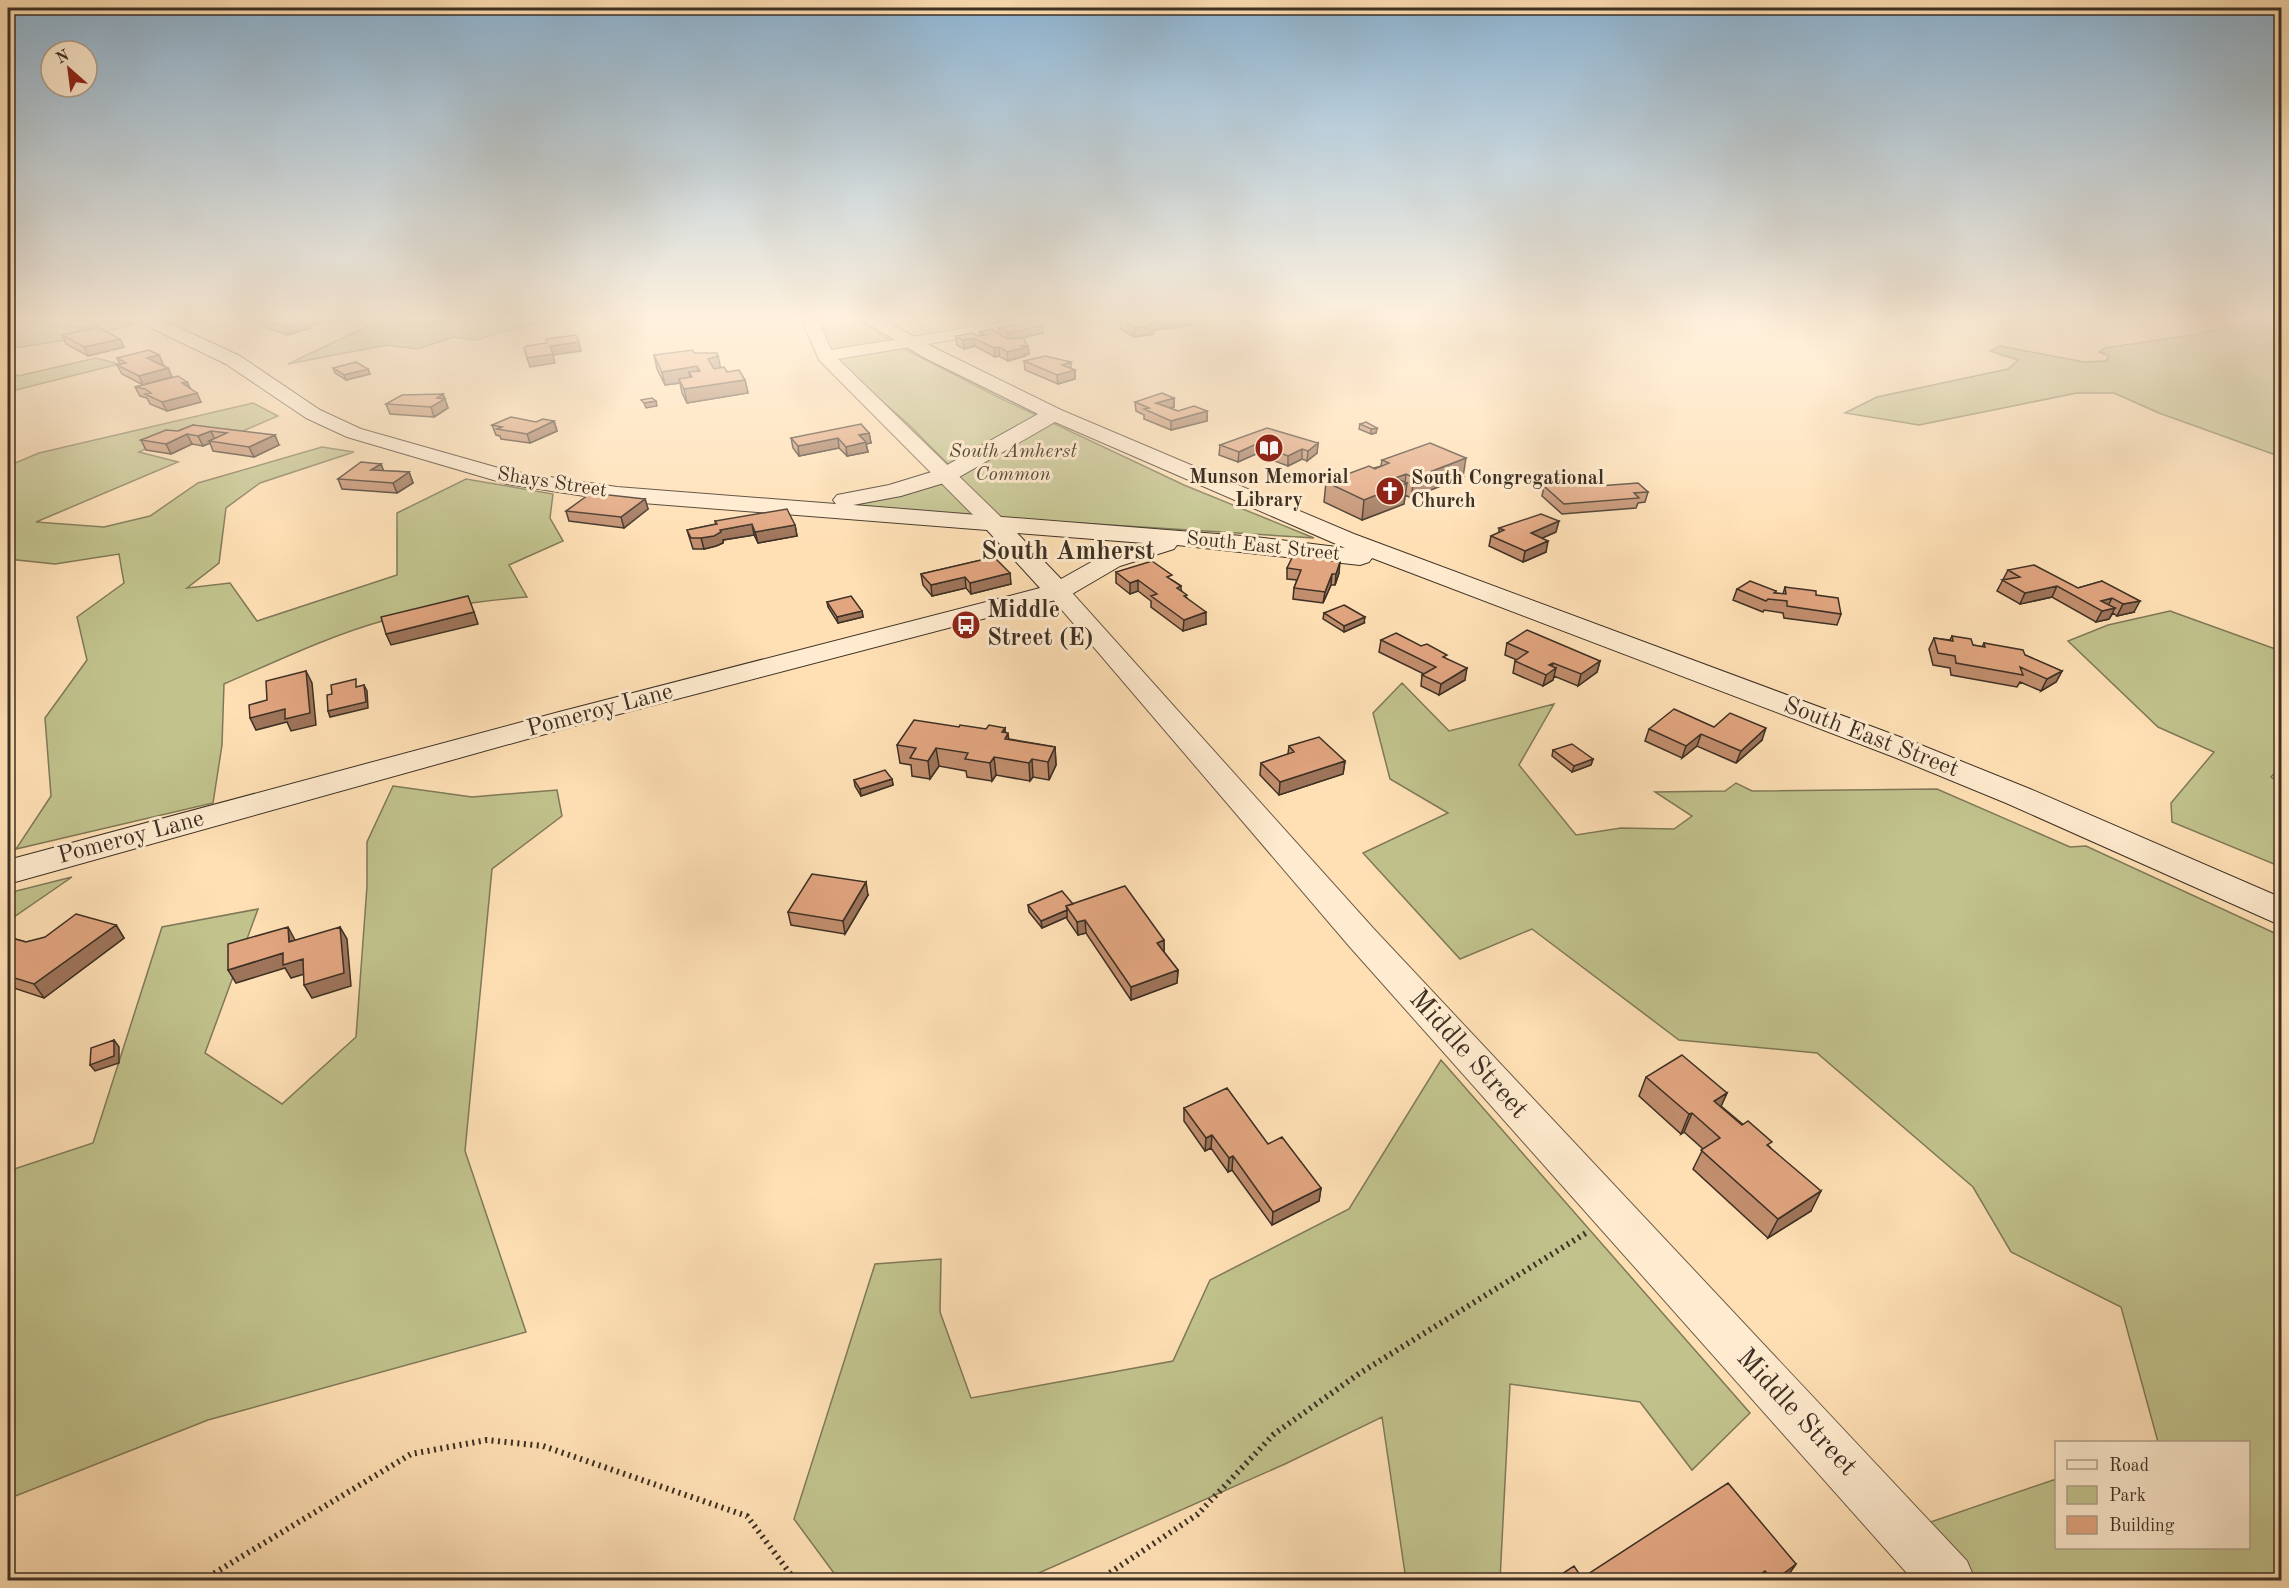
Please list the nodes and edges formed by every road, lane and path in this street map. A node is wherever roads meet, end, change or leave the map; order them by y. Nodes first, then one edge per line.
1 (282, 392) edge
2 (862, 392) edge
3 (1011, 392) edge
4 (1054, 414) junction
5 (946, 475) junction
6 (802, 507) junction
7 (994, 523) junction
8 (1329, 532) junction
9 (1187, 539) junction
10 (1308, 550) junction
11 (1454, 580) junction
12 (1058, 591) junction
13 (8, 872) edge
14 (2282, 913) edge
15 (1615, 1215) junction
16 (203, 1581) edge
17 (795, 1581) edge
18 (1099, 1581) edge
19 (1948, 1581) edge

1 - 6 main road, Shays Street
2 - 5 street
3 - 4 main road, South East Street
4 - 5 main road
4 - 8 main road, South East Street
5 - 6 main road
5 - 7 street
6 - 7 main road, Shays Street
7 - 9 main road, South East Street
7 - 12 main road, Middle Street
8 - 10 main road
8 - 11 main road, South East Street
9 - 10 main road, South East Street
9 - 12 main road, Pomeroy Lane
10 - 11 main road, South East Street
11 - 14 main road, South East Street
12 - 13 main road, Pomeroy Lane
12 - 15 street, Middle Street
15 - 18 path
15 - 19 street, Middle Street
16 - 17 path

